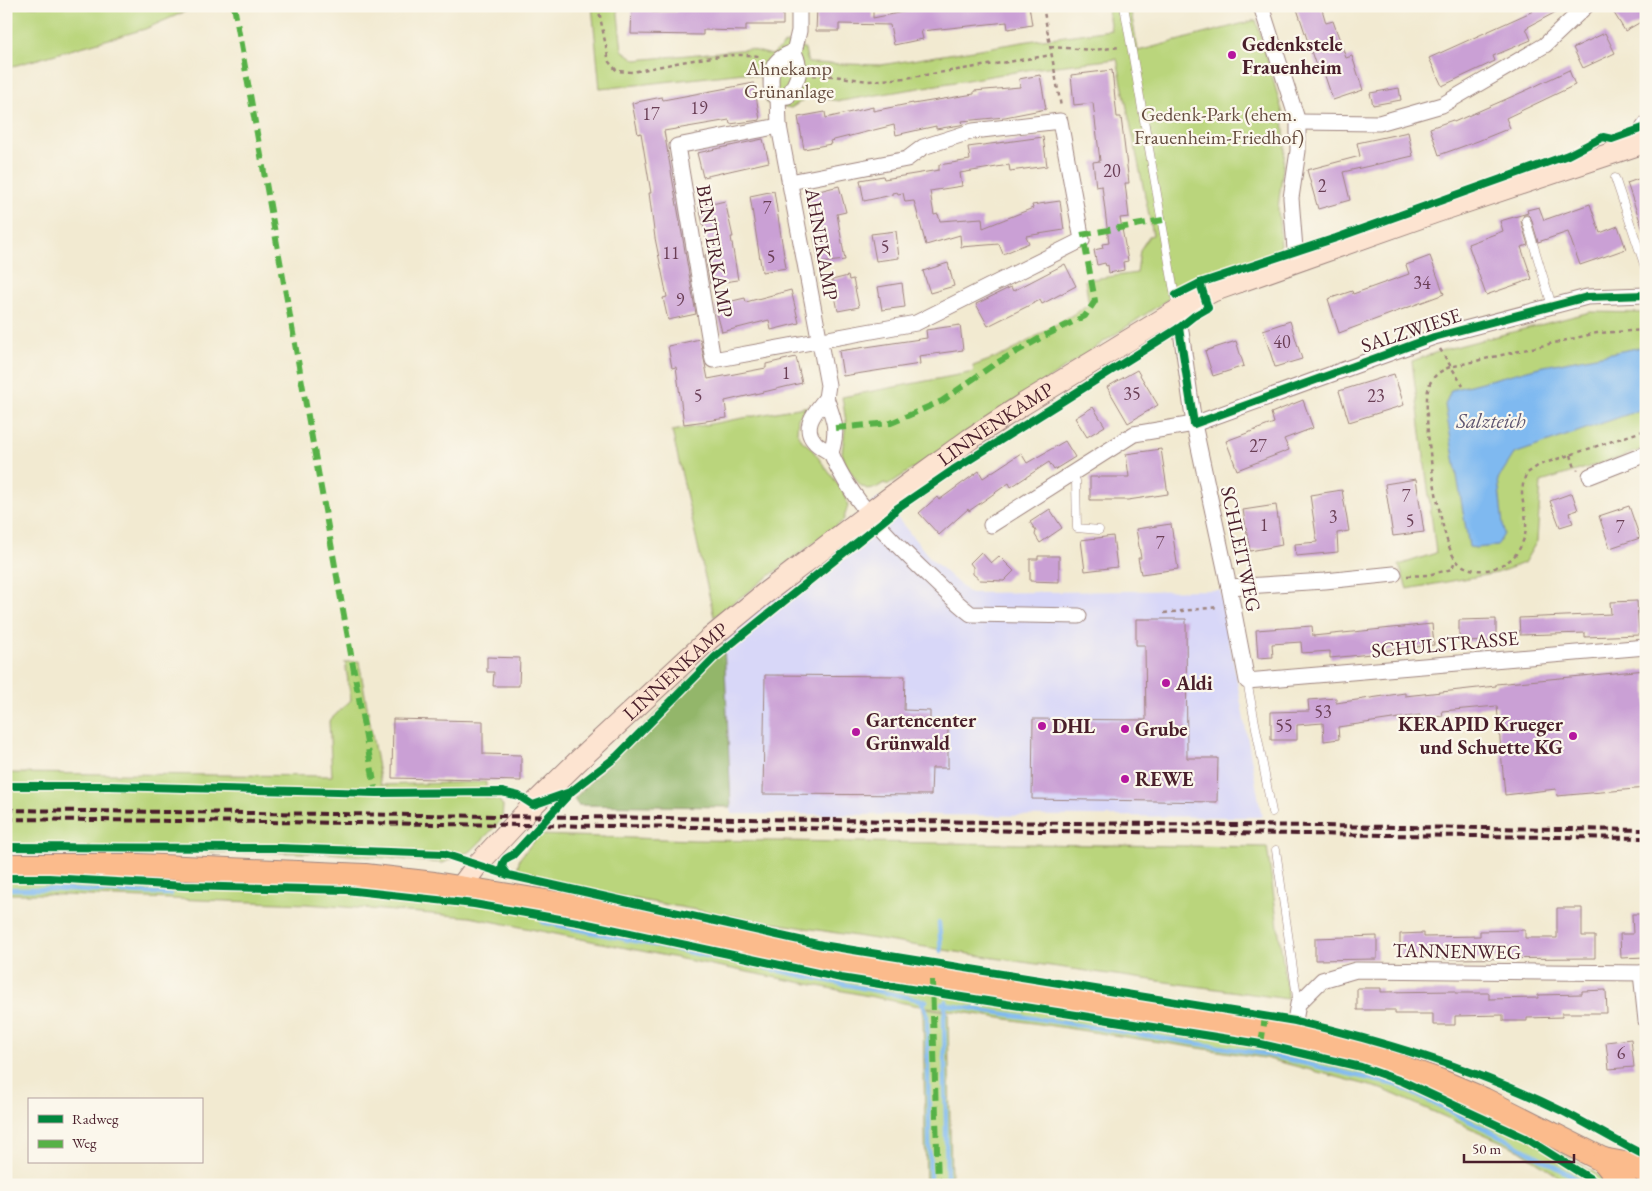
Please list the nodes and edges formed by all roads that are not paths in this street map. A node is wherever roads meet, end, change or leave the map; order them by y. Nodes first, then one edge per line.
1 (800, 6) edge
2 (1124, 6) edge
3 (1260, 6) edge
4 (1586, 6) edge
5 (794, 52) junction
6 (778, 97) junction
7 (1298, 122) junction
8 (779, 126) junction
9 (1644, 136) edge
10 (1616, 178) dead end
11 (790, 182) junction
12 (1526, 220) dead end
13 (1296, 262) junction
14 (1646, 270) edge
15 (1646, 295) edge
16 (1552, 306) junction
17 (1178, 310) junction
18 (820, 342) junction
19 (826, 398) junction
20 (1194, 424) junction
21 (831, 453) junction
22 (1646, 454) edge
23 (1072, 474) junction
24 (1590, 476) dead end
25 (869, 514) junction
26 (992, 525) dead end
27 (1099, 530) dead end
28 (1394, 574) road end
29 (1229, 587) junction
30 (1079, 616) dead end
31 (1646, 648) edge
32 (1247, 681) junction
33 (1272, 812) dead end
34 (1276, 850) dead end
35 (6, 866) edge
36 (460, 888) junction
37 (1643, 973) edge
38 (1298, 1004) junction
39 (1646, 1021) edge
40 (1295, 1022) dead end
41 (1645, 1159) edge
42 (1605, 1161) junction
43 (1624, 1185) edge

1 - 5 street
2 - 17 lane, SCHLEITWEG
3 - 7 street
4 - 7 street
5 - 6 street
5 - 6 street, AHNEKAMP
6 - 8 street, AHNEKAMP
7 - 13 street
8 - 11 street, AHNEKAMP
8 - 18 street, BENTERKAMP
9 - 13 main road, LINNENKAMP
10 - 14 lane
11 - 18 street, AHNEKAMP
11 - 18 street
12 - 16 lane
13 - 17 main road, LINNENKAMP
15 - 16 street, SALZWIESE
16 - 20 street, SALZWIESE
17 - 20 street, SCHLEITWEG
17 - 25 main road, LINNENKAMP
18 - 19 street, AHNEKAMP
19 - 21 street, AHNEKAMP
19 - 21 street
20 - 23 street
20 - 29 street, SCHLEITWEG
21 - 25 street
22 - 24 street
23 - 26 street
23 - 27 lane
25 - 30 street
25 - 36 main road, LINNENKAMP
28 - 29 street
29 - 32 street, SCHLEITWEG
31 - 32 street, SCHULSTRASSE
32 - 33 lane
34 - 38 lane
35 - 36 main road
36 - 42 main road
37 - 38 street, TANNENWEG
37 - 39 street
38 - 40 street
41 - 42 highway
42 - 43 highway

